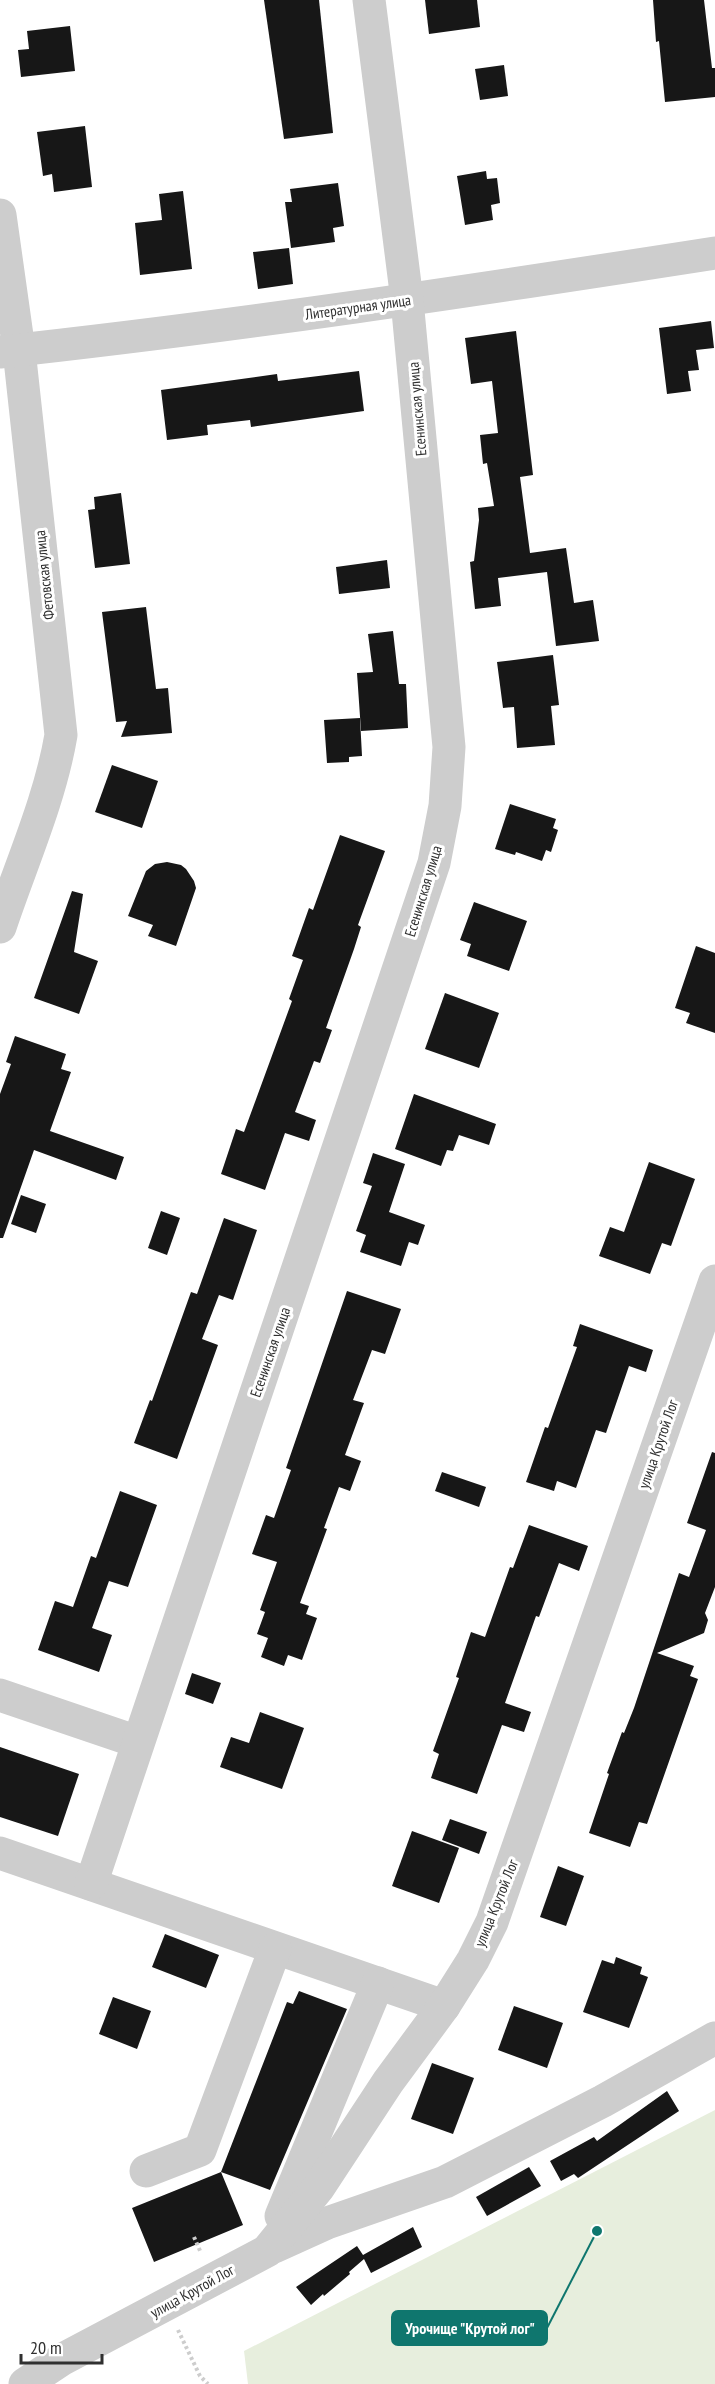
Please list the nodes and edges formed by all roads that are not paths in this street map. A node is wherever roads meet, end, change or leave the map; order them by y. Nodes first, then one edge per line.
1 (369, 0) edge
2 (0, 214) edge
3 (715, 254) edge
4 (407, 300) junction
5 (9, 351) edge
6 (0, 927) edge
7 (715, 1281) edge
8 (0, 1695) edge
9 (138, 1742) junction
10 (0, 1853) edge
11 (91, 1884) junction
12 (275, 1949) junction
13 (378, 1983) junction
14 (444, 2006) junction
15 (715, 2038) edge
16 (146, 2171) dead end
17 (267, 2251) junction
18 (25, 2384) edge

1 - 4 street, Есенинская улица
2 - 5 street, Фетовская улица
3 - 4 street, Литературная улица
4 - 5 street, Литературная улица
4 - 9 street, Есенинская улица
5 - 6 street, Фетовская улица
7 - 14 street, улица Крутой Лог
8 - 9 street
9 - 11 street, Есенинская улица
10 - 11 street
11 - 12 street
12 - 13 street
12 - 16 street
13 - 14 street
13 - 17 street
14 - 17 street, улица Крутой Лог
15 - 17 street
17 - 18 street, улица Крутой Лог

